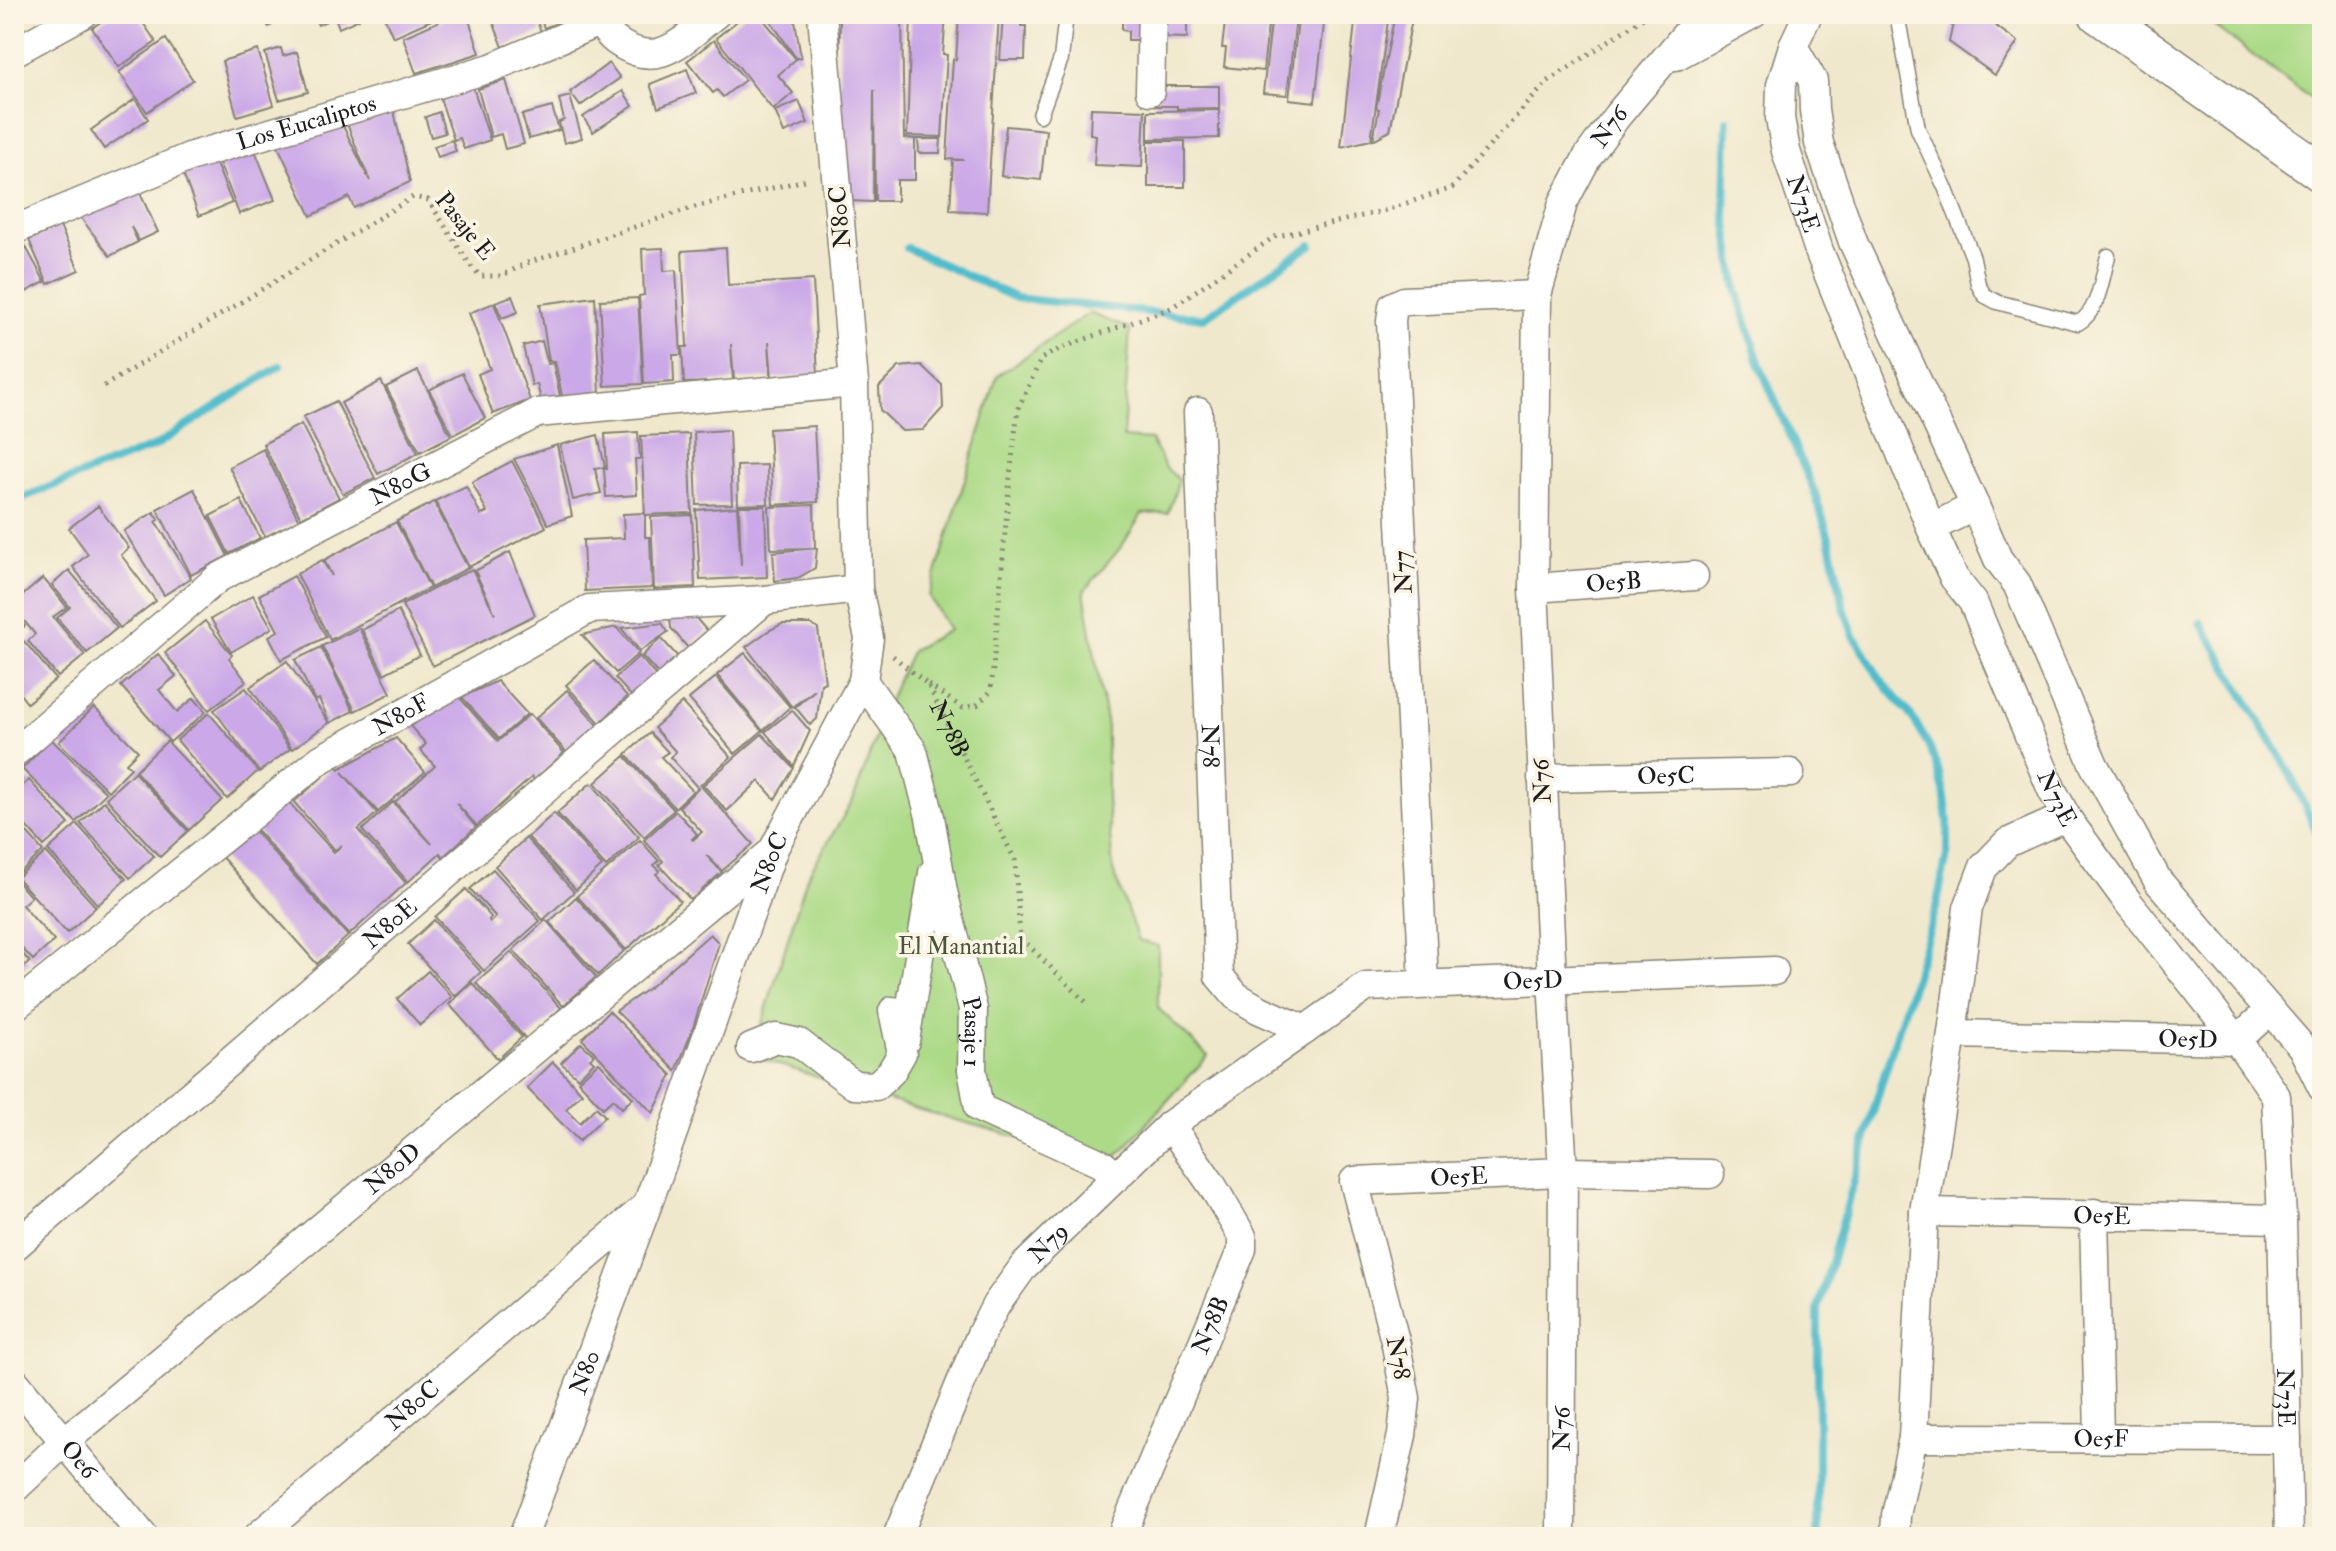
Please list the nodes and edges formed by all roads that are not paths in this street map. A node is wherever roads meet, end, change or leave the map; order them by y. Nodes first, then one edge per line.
1 (83, 14) edge
2 (716, 14) edge
3 (822, 14) edge
4 (1066, 14) edge
5 (1152, 14) edge
6 (1703, 14) edge
7 (1753, 14) edge
8 (1808, 14) edge
9 (1897, 14) edge
10 (2098, 14) edge
11 (601, 18) edge
12 (1793, 46) junction
13 (14, 52) edge
14 (1664, 62) junction
15 (1150, 91) dead end
16 (1040, 115) dead end
17 (2322, 173) edge
18 (14, 230) edge
19 (1853, 242) junction
20 (1819, 251) junction
21 (2108, 256) dead end
22 (1537, 295) junction
23 (854, 383) junction
24 (1198, 412) dead end
25 (1975, 506) junction
26 (1931, 528) junction
27 (1998, 559) junction
28 (1694, 576) dead end
29 (1954, 578) junction
30 (1534, 588) junction
31 (858, 589) junction
32 (765, 600) junction
33 (863, 681) junction
34 (14, 753) edge
35 (1790, 773) dead end
36 (1542, 778) junction
37 (2068, 820) junction
38 (773, 850) junction
39 (936, 852) junction
40 (1774, 971) dead end
41 (1552, 979) junction
42 (1424, 983) junction
43 (14, 1007) edge
44 (2270, 1010) junction
45 (893, 1011) dead end
46 (1305, 1030) junction
47 (1952, 1034) junction
48 (2237, 1040) junction
49 (751, 1048) dead end
50 (902, 1053) junction
51 (2322, 1087) edge
52 (1170, 1125) junction
53 (1563, 1172) junction
54 (1710, 1174) dead end
55 (1117, 1177) junction
56 (1354, 1181) joint
57 (647, 1206) junction
58 (1924, 1212) junction
59 (2094, 1213) junction
60 (2282, 1219) junction
61 (14, 1247) edge
62 (14, 1381) edge
63 (2099, 1437) junction
64 (1913, 1438) junction
65 (2287, 1439) junction
66 (65, 1441) junction
67 (14, 1489) edge
68 (144, 1537) edge
69 (257, 1537) edge
70 (523, 1537) edge
71 (897, 1537) edge
72 (1121, 1537) edge
73 (1379, 1537) edge
74 (1561, 1537) edge
75 (1895, 1537) edge
76 (2289, 1537) edge

1 - 13 street
2 - 11 street
3 - 23 street, N80C
4 - 16 lane
5 - 15 street
6 - 14 street, N76
7 - 14 street, N76
8 - 12 street, N73E
9 - 21 lane
10 - 17 main road
11 - 18 street, Los Eucaliptos
12 - 19 street, N73E
12 - 20 street, N73E
14 - 22 street, N76
19 - 20 street
19 - 25 street, N73E
20 - 26 street, N73E
22 - 30 street, N76
22 - 42 street, N77
23 - 31 street, N80C
23 - 34 street, N80G
24 - 46 street, N78
25 - 26 street
25 - 27 street, N73E
26 - 29 street, N73E
27 - 29 street
27 - 44 street, N73E
28 - 30 street, Oe5B
29 - 37 street, N73E
30 - 36 street, N76
31 - 32 street, N80F
31 - 33 street, N80C
32 - 43 street, N80F
32 - 61 street, N80E
33 - 38 street, N80C
33 - 39 street, Pasaje 1
35 - 36 street, Oe5C
36 - 41 street, N76
37 - 47 street
37 - 48 street, N73E
38 - 57 street, N80C
38 - 66 street, N80D
39 - 50 street
39 - 55 street, Pasaje 1
40 - 41 street, Oe5D
41 - 42 street, Oe5D
41 - 53 street, N76
42 - 46 street, Oe5D
44 - 48 street, Oe5D
44 - 51 street, N73E
45 - 50 street
46 - 52 street, N79
47 - 48 street, Oe5D
47 - 58 street
48 - 60 street, N73E
49 - 50 street
52 - 55 street, N79
52 - 72 street, N78B
53 - 54 street, Oe5E
53 - 56 street, Oe5E
53 - 74 street, N76
55 - 71 street, N79
56 - 73 street, N78
57 - 69 street, N80C
57 - 70 street, N80
58 - 59 street, Oe5E
58 - 64 street
59 - 60 street, Oe5E
59 - 63 street
60 - 65 street, N73E
62 - 66 street, Oe6
63 - 64 street, Oe5F
63 - 65 street, Oe5F
64 - 75 street
65 - 76 street, N73E
66 - 67 street, N80D
66 - 68 street, Oe6

